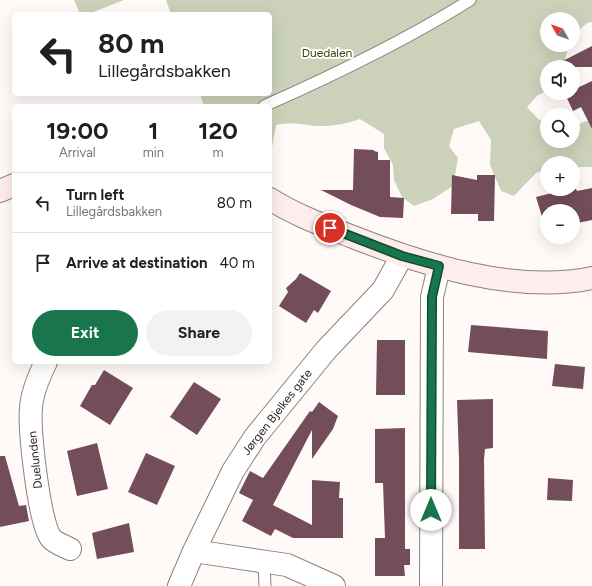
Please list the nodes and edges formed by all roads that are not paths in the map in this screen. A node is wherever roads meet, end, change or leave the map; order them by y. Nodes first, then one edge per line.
1 (470, 0) edge
2 (269, 104) edge
3 (12, 186) edge
4 (0, 191) edge
5 (272, 201) edge
6 (402, 256) junction
7 (439, 266) junction
8 (592, 278) edge
9 (45, 364) edge
10 (70, 549) dead end
11 (194, 551) junction
12 (264, 562) junction
13 (179, 586) edge
14 (265, 586) edge
15 (334, 586) edge
16 (431, 586) edge

1 - 2 lane
3 - 4 street
5 - 6 street
6 - 7 street
6 - 11 street, Jørgen Bjelkes gate
7 - 8 street
7 - 16 street
9 - 10 street, Duelunden
11 - 12 street
11 - 13 street, Jørgen Bjelkes gate
12 - 14 lane
12 - 15 street

